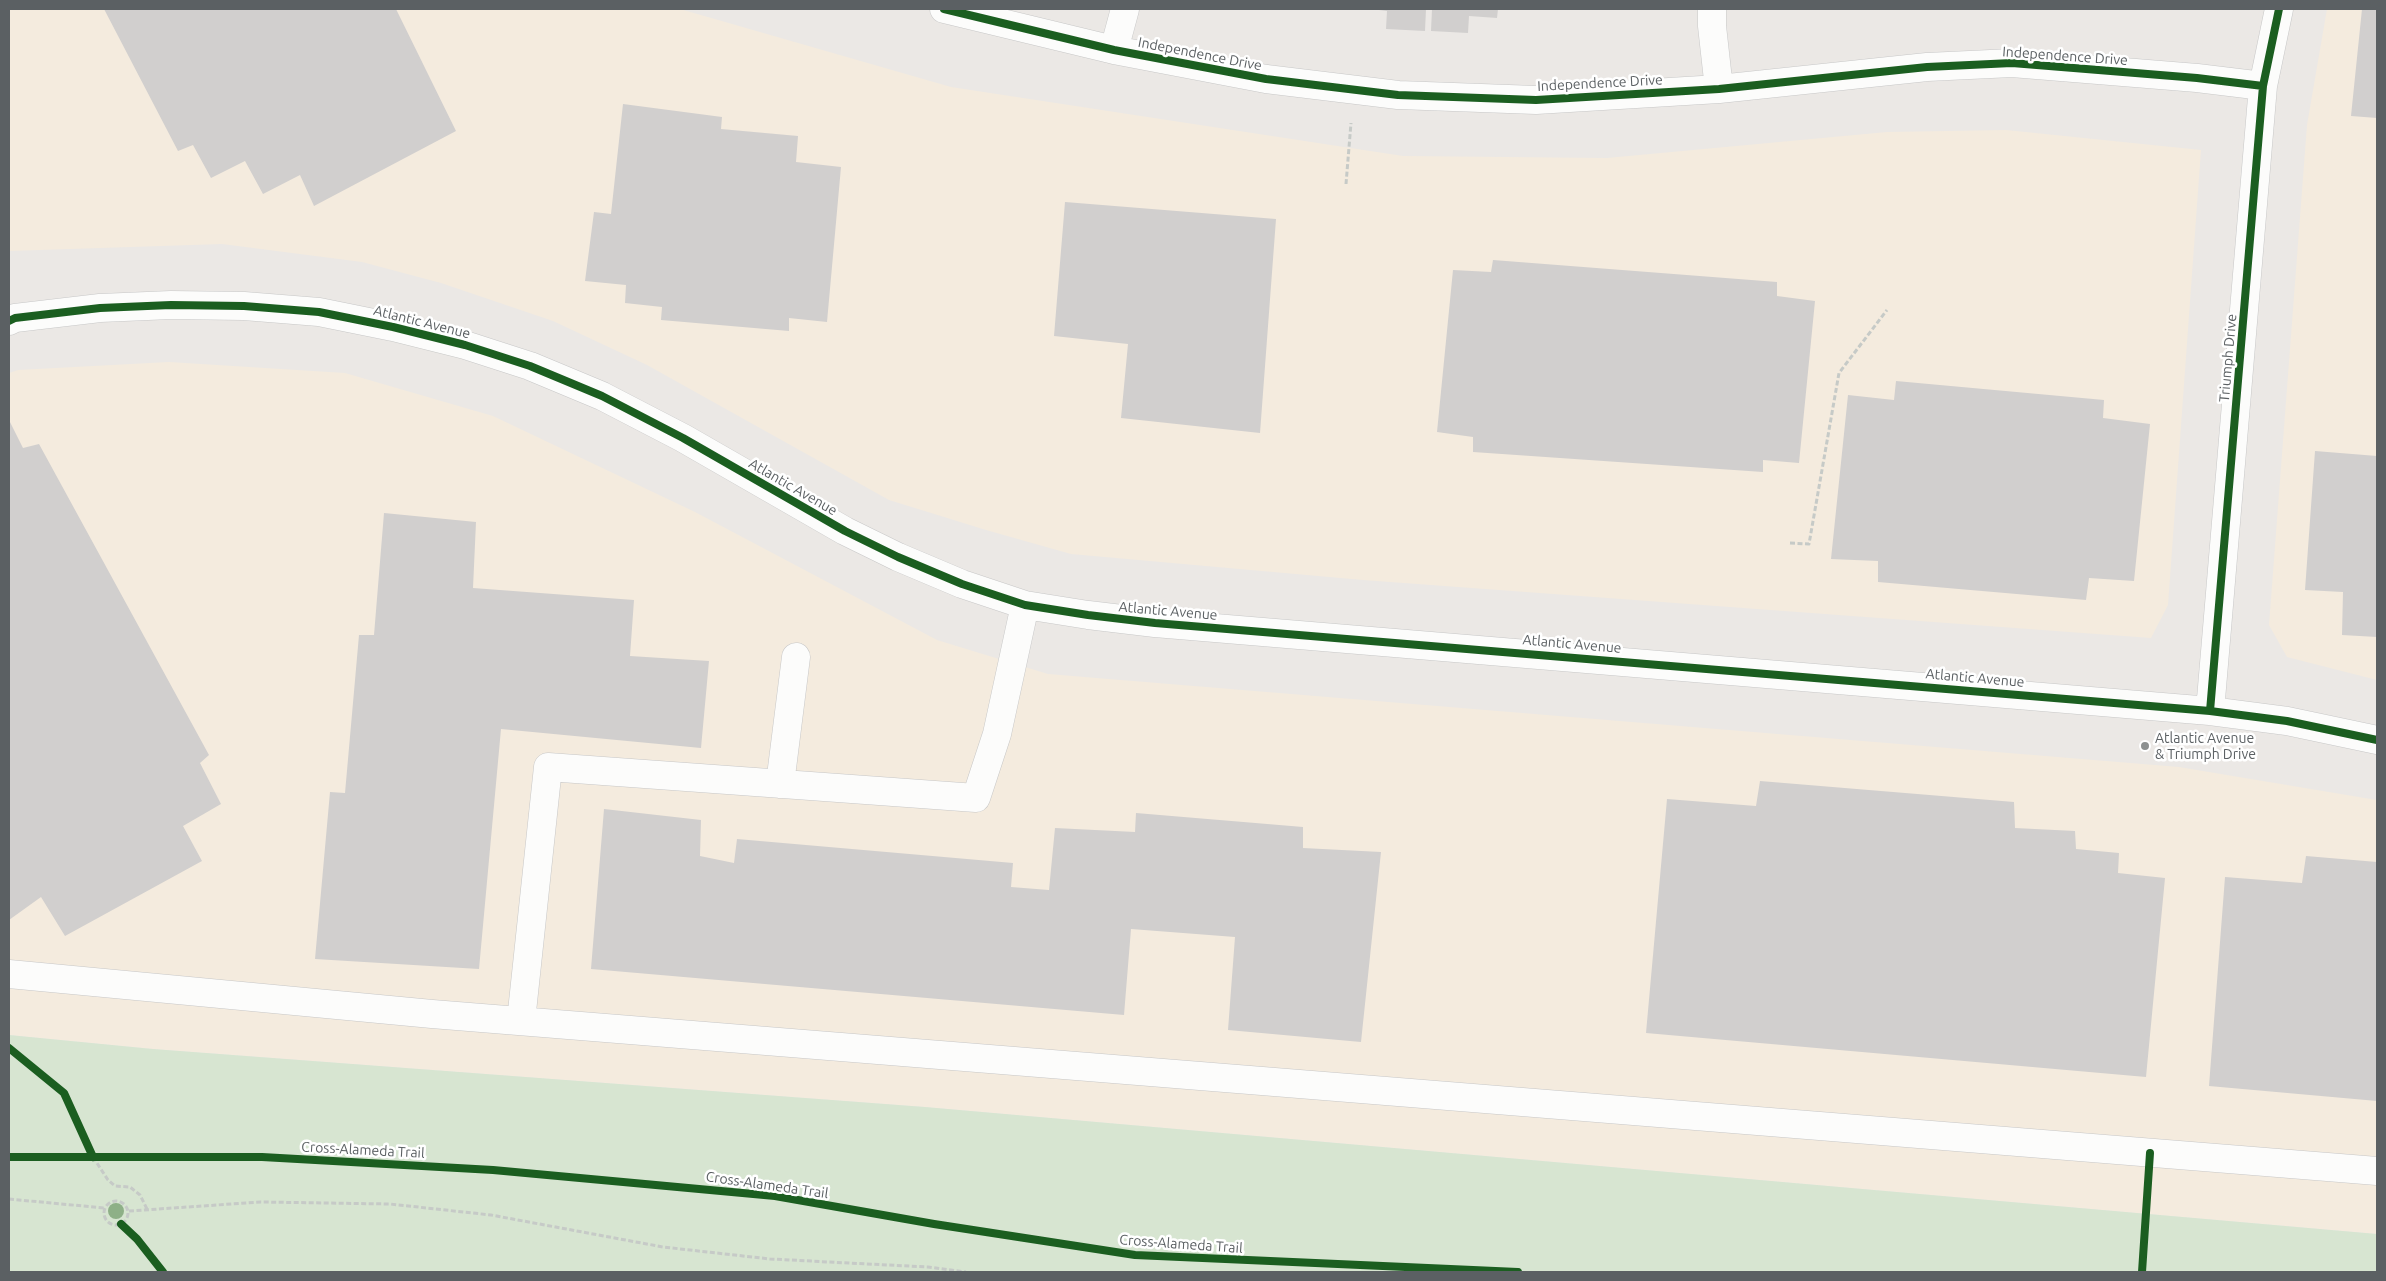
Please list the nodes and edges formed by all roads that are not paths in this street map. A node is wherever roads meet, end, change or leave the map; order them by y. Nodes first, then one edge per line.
1 (944, 9) edge
2 (1124, 9) edge
3 (1712, 9) edge
4 (2279, 9) edge
5 (1114, 50) junction
6 (2263, 86) junction
7 (1720, 89) junction
8 (11, 318) edge
9 (1025, 605) junction
10 (796, 657) dead end
11 (2210, 711) junction
12 (2377, 740) edge
13 (780, 784) junction
14 (9, 974) edge
15 (521, 1021) junction
16 (2377, 1171) edge

1 - 5 street, Independence Drive
2 - 5 street
3 - 7 street
4 - 6 street, Triumph Drive
5 - 7 street, Independence Drive
6 - 7 street, Independence Drive
6 - 11 street, Triumph Drive
8 - 9 street, Atlantic Avenue
9 - 11 street, Atlantic Avenue
9 - 13 street
10 - 13 street
11 - 12 street, Atlantic Avenue
13 - 15 street
14 - 15 street
15 - 16 street

